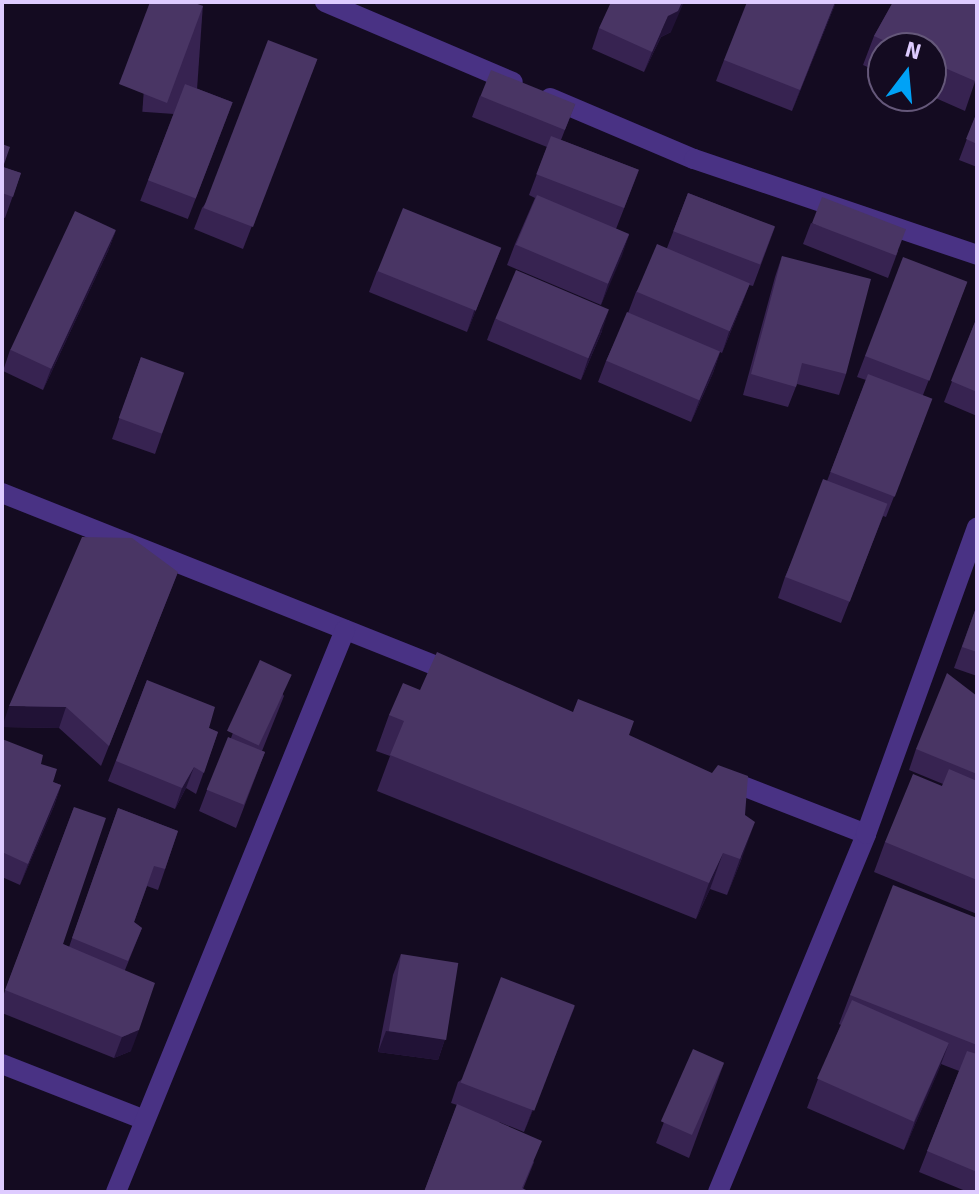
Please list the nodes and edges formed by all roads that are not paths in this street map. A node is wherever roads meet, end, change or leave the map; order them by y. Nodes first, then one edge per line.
1 (325, 2) edge
2 (977, 255) edge
3 (2, 493) edge
4 (977, 527) edge
5 (345, 630) junction
6 (479, 682) edge
7 (703, 770) edge
8 (866, 834) junction
9 (2, 1064) edge
10 (142, 1119) junction
11 (116, 1192) edge
12 (718, 1192) edge

1 - 2 street
3 - 5 street
4 - 8 street
5 - 6 street
5 - 10 street
7 - 8 street
8 - 12 street
9 - 10 street
10 - 11 street

